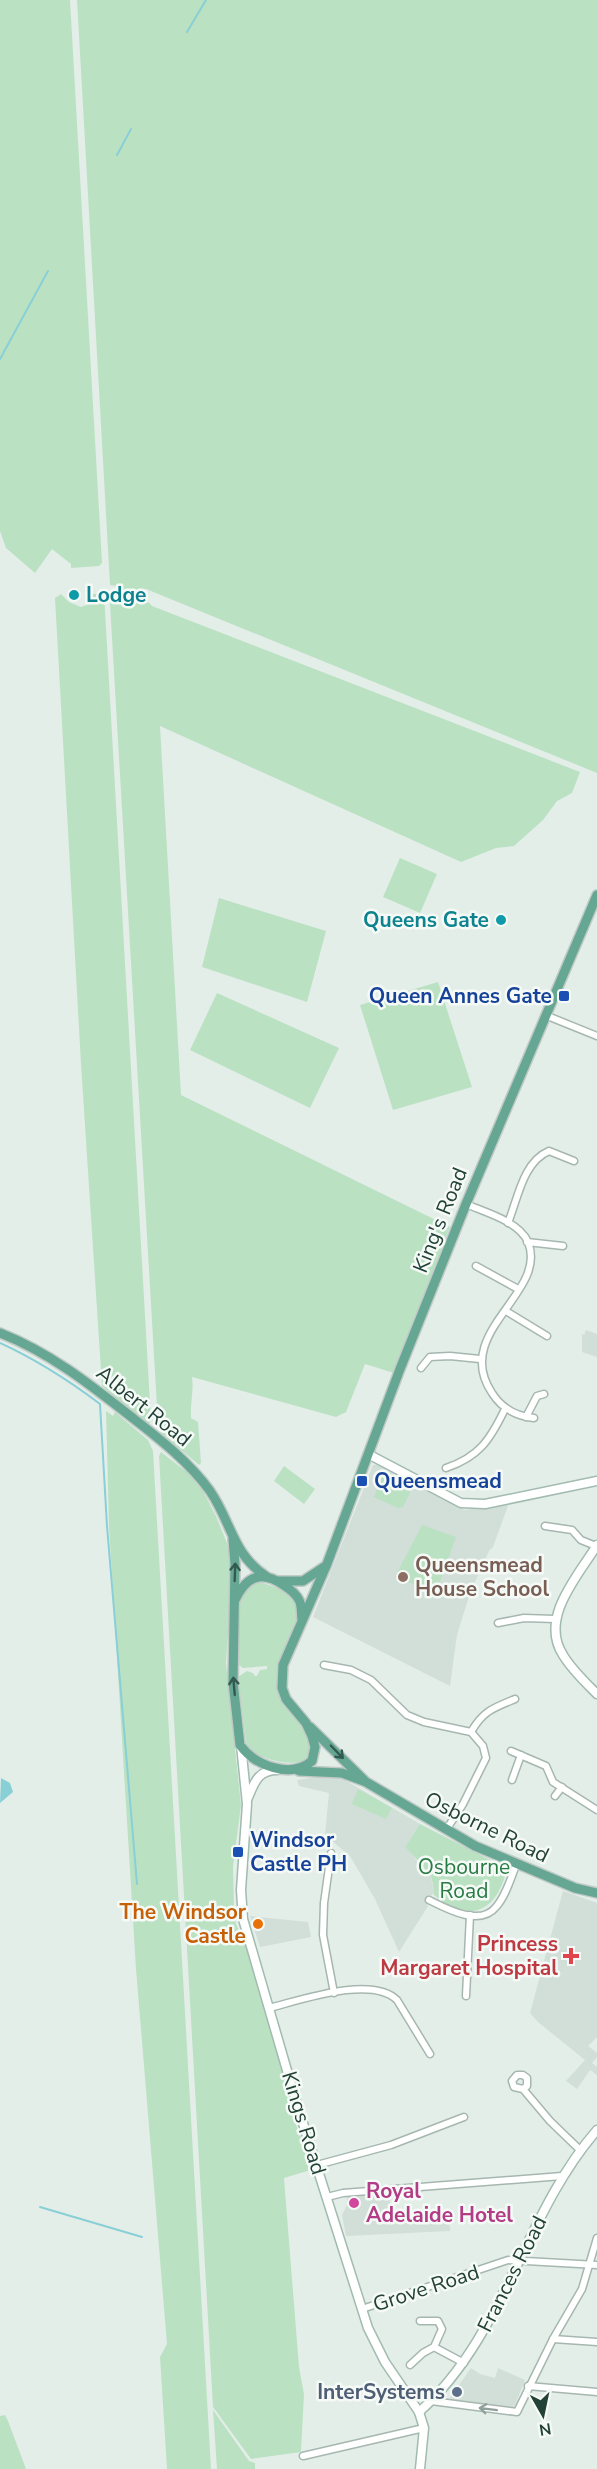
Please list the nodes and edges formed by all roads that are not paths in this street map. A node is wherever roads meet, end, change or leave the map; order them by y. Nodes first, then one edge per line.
1 (597, 895) edge
2 (545, 1015) junction
3 (597, 1036) edge
4 (574, 1161) dead end
5 (466, 1204) junction
6 (508, 1223) junction
7 (527, 1242) junction
8 (563, 1246) dead end
9 (476, 1266) dead end
10 (518, 1289) junction
11 (506, 1311) junction
12 (0, 1334) edge
13 (546, 1336) dead end
14 (480, 1359) junction
15 (421, 1368) dead end
16 (544, 1394) dead end
17 (505, 1409) junction
18 (368, 1454) junction
19 (446, 1468) dead end
20 (597, 1481) edge
21 (545, 1527) dead end
22 (233, 1539) junction
23 (596, 1546) edge
24 (327, 1564) junction
25 (267, 1577) junction
26 (277, 1580) junction
27 (233, 1605) junction
28 (555, 1619) junction
29 (302, 1620) junction
30 (498, 1623) dead end
31 (324, 1665) dead end
32 (597, 1694) edge
33 (515, 1699) dead end
34 (306, 1723) junction
35 (471, 1732) junction
36 (240, 1744) junction
37 (511, 1751) dead end
38 (520, 1755) junction
39 (283, 1769) junction
40 (294, 1770) junction
41 (512, 1780) dead end
42 (366, 1782) junction
43 (562, 1787) junction
44 (555, 1796) dead end
45 (247, 1802) junction
46 (597, 1810) edge
47 (446, 1830) junction
48 (331, 1854) dead end
49 (517, 1863) junction
50 (597, 1893) edge
51 (429, 1900) dead end
52 (470, 1915) junction
53 (334, 1993) junction
54 (466, 1996) dead end
55 (269, 2008) junction
56 (430, 2054) dead end
57 (523, 2089) dead end
58 (464, 2117) dead end
59 (597, 2130) edge
60 (580, 2150) junction
61 (317, 2165) junction
62 (562, 2176) junction
63 (327, 2197) junction
64 (597, 2238) edge
65 (521, 2261) junction
66 (594, 2265) edge
67 (362, 2309) junction
68 (420, 2321) dead end
69 (553, 2339) junction
70 (597, 2342) edge
71 (434, 2347) junction
72 (464, 2362) junction
73 (410, 2366) dead end
74 (528, 2386) junction
75 (597, 2392) edge
76 (431, 2401) junction
77 (419, 2412) junction
78 (424, 2428) junction
79 (303, 2456) dead end
80 (420, 2469) edge

1 - 2 main road, King's Road
2 - 3 street
2 - 5 main road, King's Road
4 - 6 street
5 - 6 street
5 - 18 main road, King's Road
6 - 7 street
7 - 8 street
7 - 10 street
9 - 10 street
10 - 11 street
11 - 13 street
11 - 14 street
12 - 22 main road, Albert Road
14 - 15 street
14 - 17 street
16 - 17 street
17 - 19 street
18 - 20 street
18 - 24 main road, King's Road
21 - 23 street
22 - 25 main road, Albert Road
27 -> 22 main road, Albert Road
23 - 28 street
24 - 26 main road
24 - 29 main road, King's Road
25 - 26 main road
25 - 27 main road
26 - 29 main road
36 -> 27 main road, Albert Road
28 - 30 street
28 - 32 street
29 - 34 main road, King's Road
31 - 35 street
33 - 35 street
34 - 40 main road
34 -> 42 main road, Osborne Road
35 - 47 street
36 - 39 main road, Osborne Road
36 - 45 street, Kings Road
37 - 38 street
38 - 41 street
38 - 43 street
39 - 40 main road, Osborne Road
39 - 45 street, Kings Road
40 - 42 main road, Osborne Road
42 - 47 main road, Osborne Road
43 - 44 street
43 - 46 street
45 - 55 street, Kings Road
47 - 49 main road, Osborne Road
48 - 53 street
49 - 50 main road, Osborne Road
49 - 52 street
51 - 52 street
52 - 54 street
53 - 55 street
53 - 56 street
55 - 61 street, Kings Road
57 - 60 street
58 - 61 street
59 - 60 street, Frances Road
60 - 62 street, Frances Road
61 - 63 street, Kings Road
62 - 63 street
62 - 65 street, Frances Road
63 - 67 street, Kings Road
64 - 66 street
65 - 66 street, Grove Road
65 - 67 street, Grove Road
65 - 72 street, Frances Road
66 - 69 street
67 - 77 street, Kings Road
68 - 71 street
69 - 70 street
69 - 74 street
71 - 72 street
71 - 73 street
72 - 76 street, Frances Road
74 - 75 street
74 -> 76 street
76 - 77 street, Frances Road
77 - 78 street, Kings Road
78 - 79 street
78 - 80 street

